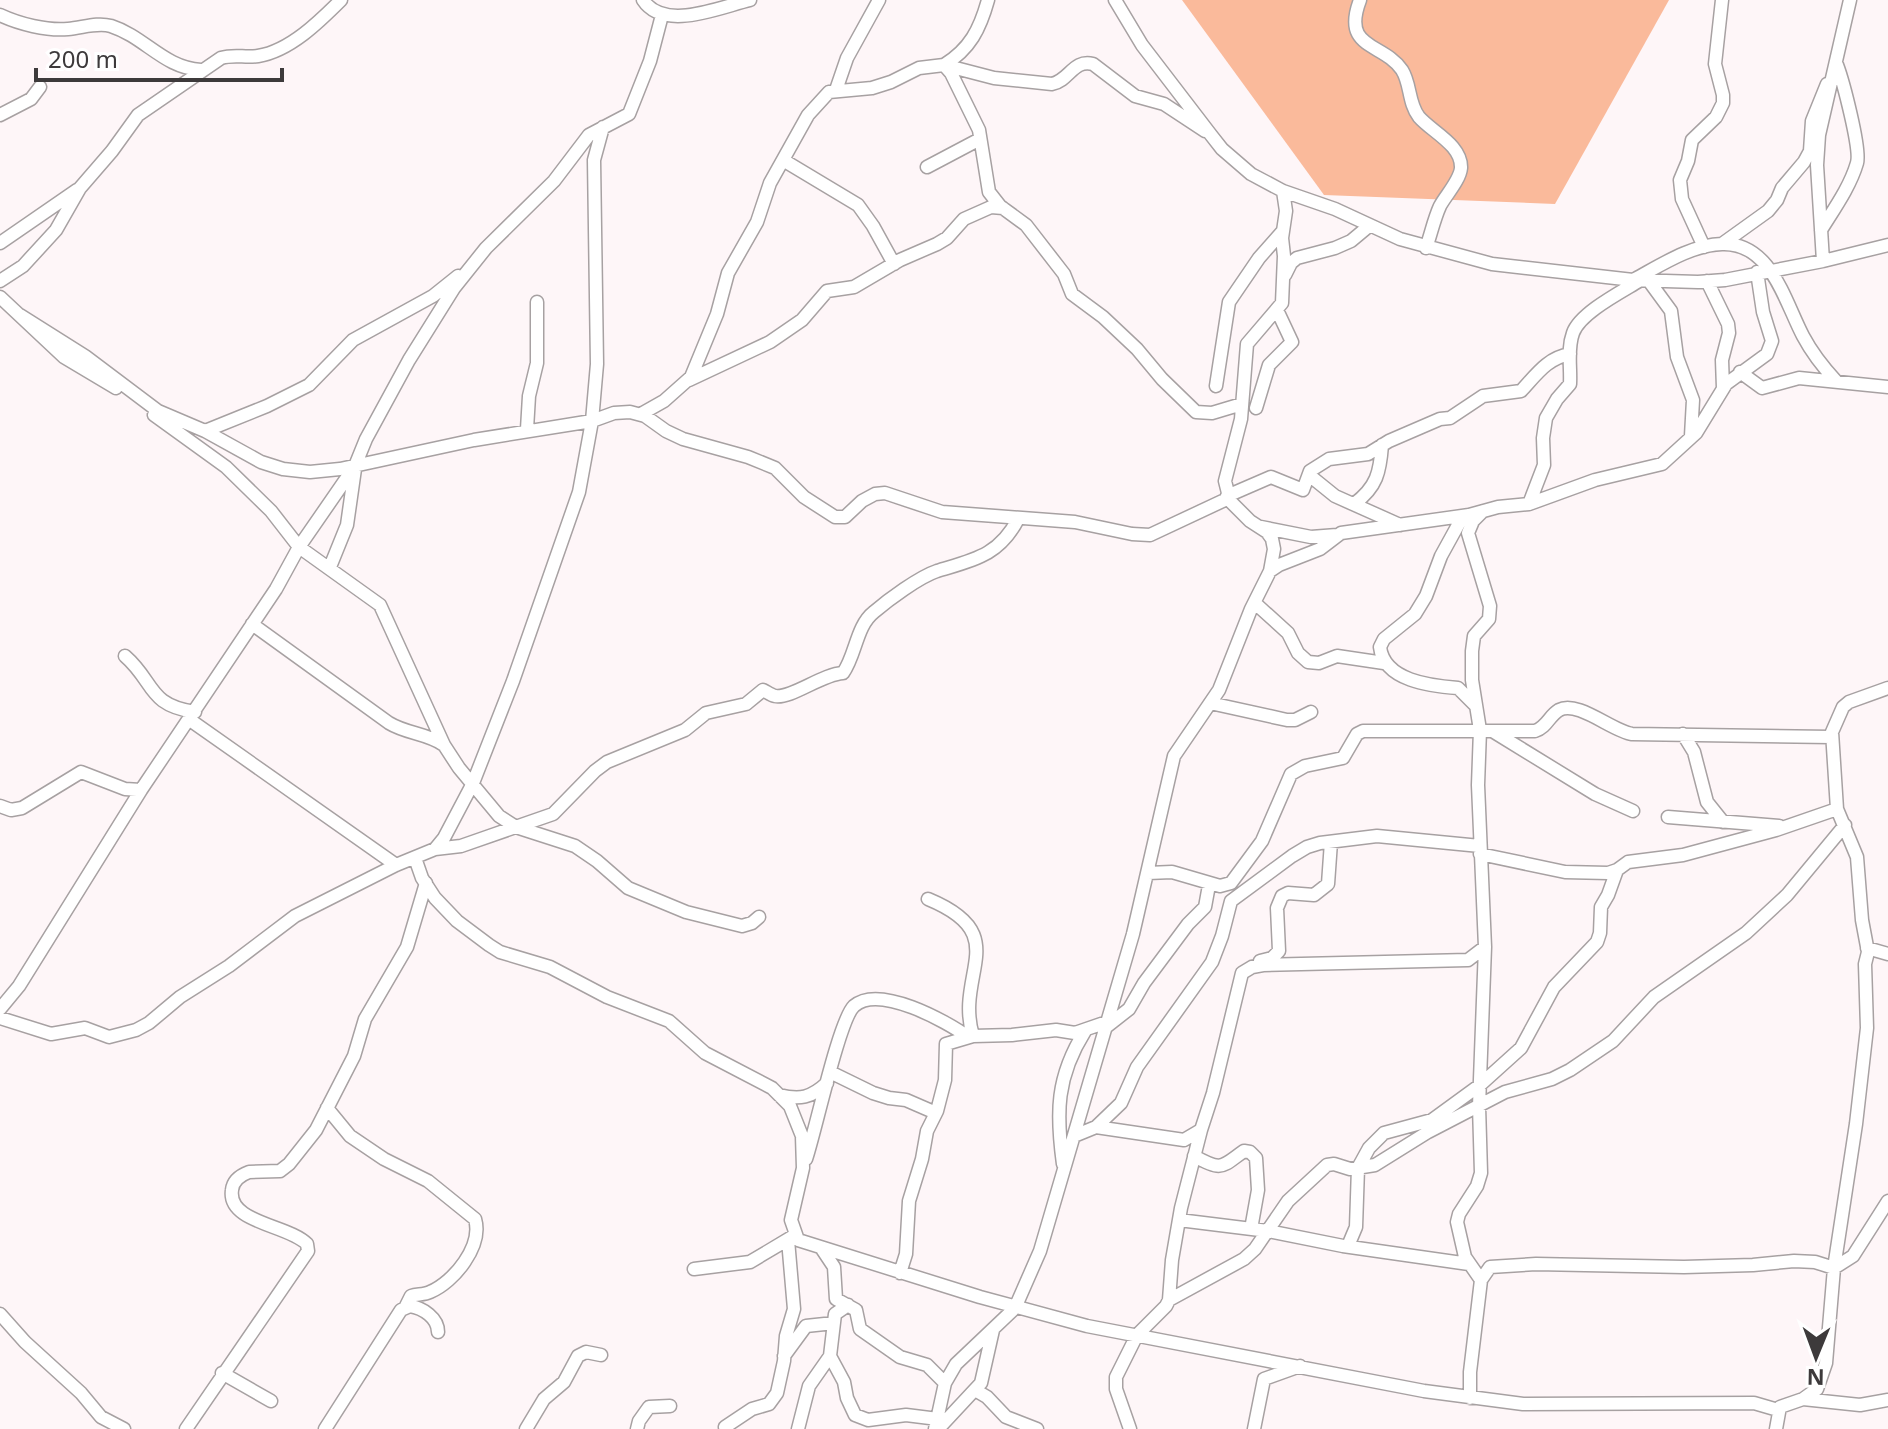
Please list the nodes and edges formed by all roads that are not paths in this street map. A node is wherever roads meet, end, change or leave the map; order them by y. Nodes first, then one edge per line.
1 (341, 0) edge
2 (643, 0) edge
3 (750, 0) edge
4 (879, 0) edge
5 (988, 0) edge
6 (1115, 0) edge
7 (1360, 0) edge
8 (1722, 0) edge
9 (1850, 0) edge
10 (716, 4) edge
11 (0, 15) edge
12 (662, 15) junction
13 (1836, 57) junction
14 (944, 65) junction
15 (201, 70) junction
16 (40, 87) dead end
17 (836, 90) junction
18 (0, 115) edge
19 (603, 127) junction
20 (1211, 135) junction
21 (980, 139) junction
22 (783, 160) junction
23 (927, 167) dead end
24 (80, 188) junction
25 (1283, 191) junction
26 (1003, 208) junction
27 (1369, 226) junction
28 (1821, 230) junction
29 (1282, 232) junction
30 (2, 237) edge
31 (1722, 244) junction
32 (1888, 245) edge
33 (1704, 247) junction
34 (1426, 248) junction
35 (1823, 261) junction
36 (894, 264) junction
37 (471, 266) junction
38 (1764, 271) junction
39 (1283, 279) junction
40 (1640, 280) junction
41 (0, 281) edge
42 (1707, 281) junction
43 (0, 297) edge
44 (537, 302) dead end
45 (1277, 310) junction
46 (20, 315) junction
47 (1570, 354) junction
48 (1740, 372) junction
49 (689, 380) junction
50 (1836, 381) junction
51 (1216, 386) dead end
52 (1888, 387) edge
53 (1723, 388) junction
54 (664, 401) junction
55 (1242, 404) junction
56 (1256, 408) dead end
57 (641, 414) junction
58 (592, 421) junction
59 (653, 421) junction
60 (527, 429) junction
61 (205, 431) junction
62 (1691, 439) junction
63 (1382, 445) junction
64 (208, 453) junction
65 (250, 457) junction
66 (355, 466) junction
67 (1309, 475) junction
68 (1228, 497) junction
69 (1354, 504) junction
70 (1529, 504) junction
71 (1483, 511) junction
72 (1463, 516) junction
73 (1018, 519) junction
74 (1400, 525) junction
75 (1259, 527) junction
76 (1337, 535) junction
77 (299, 547) junction
78 (330, 567) junction
79 (1270, 571) junction
80 (1256, 604) junction
81 (252, 624) junction
82 (125, 656) dead end
83 (1384, 663) junction
84 (1888, 688) edge
85 (1210, 703) junction
86 (1477, 708) junction
87 (1311, 712) dead end
88 (192, 716) junction
89 (1486, 730) junction
90 (1683, 734) junction
91 (1831, 737) junction
92 (444, 745) junction
93 (473, 783) junction
94 (141, 790) junction
95 (0, 806) edge
96 (1837, 809) junction
97 (1633, 811) dead end
98 (1668, 817) dead end
99 (1723, 822) junction
100 (1845, 825) junction
101 (1787, 826) junction
102 (516, 827) junction
103 (1331, 842) junction
104 (435, 849) junction
105 (1480, 850) junction
106 (415, 858) junction
107 (396, 865) junction
108 (1617, 870) junction
109 (1148, 873) junction
110 (426, 883) junction
111 (1209, 885) junction
112 (928, 899) dead end
113 (759, 917) dead end
114 (1485, 947) junction
115 (1867, 948) junction
116 (1888, 954) edge
117 (1239, 981) junction
118 (0, 1009) edge
119 (0, 1018) edge
120 (1106, 1024) junction
121 (1085, 1031) junction
122 (970, 1036) junction
123 (828, 1078) junction
124 (1480, 1085) junction
125 (779, 1095) junction
126 (1479, 1106) junction
127 (327, 1108) junction
128 (936, 1113) junction
129 (1096, 1127) junction
130 (1201, 1130) junction
131 (1074, 1136) junction
132 (1194, 1156) junction
133 (803, 1168) junction
134 (1358, 1168) junction
135 (1064, 1171) junction
136 (1888, 1201) edge
137 (1179, 1220) junction
138 (1251, 1229) junction
139 (1268, 1231) junction
140 (792, 1237) junction
141 (1348, 1246) junction
142 (821, 1247) junction
143 (1469, 1264) junction
144 (1834, 1268) junction
145 (694, 1269) dead end
146 (900, 1273) junction
147 (1481, 1280) junction
148 (1169, 1300) junction
149 (848, 1305) junction
150 (405, 1308) junction
151 (1015, 1308) junction
152 (0, 1314) edge
153 (834, 1323) junction
154 (993, 1330) junction
155 (438, 1332) dead end
156 (1137, 1335) junction
157 (601, 1355) dead end
158 (784, 1356) junction
159 (830, 1356) junction
160 (1300, 1366) junction
161 (222, 1373) junction
162 (945, 1383) junction
163 (975, 1390) junction
164 (1470, 1398) junction
165 (1803, 1399) junction
166 (1888, 1400) edge
167 (271, 1401) dead end
168 (670, 1406) dead end
169 (1778, 1410) junction
170 (937, 1426) edge
171 (725, 1427) dead end
172 (329, 1428) edge
173 (124, 1429) edge
174 (186, 1429) edge
175 (526, 1429) edge
176 (637, 1429) edge
177 (798, 1429) edge
178 (1037, 1429) edge
179 (1130, 1429) edge
180 (1254, 1429) edge
181 (1776, 1429) edge

1 - 15 street
2 - 12 street
3 - 10 street
4 - 17 street
5 - 14 street
6 - 20 street
7 - 34 street
8 - 33 street
9 - 13 street
10 - 12 street
11 - 15 street
12 - 19 street
13 - 28 street
13 - 28 street
13 - 31 street
14 - 17 street
14 - 20 street
14 - 21 street
15 - 24 street
16 - 18 street
17 - 22 street
19 - 37 street
19 - 58 street
20 - 25 street
21 - 23 street
21 - 26 street
22 - 36 street
22 - 49 street
24 - 30 street
24 - 41 street
25 - 27 street
25 - 29 street
26 - 36 street
26 - 55 street
27 - 34 street
27 - 39 street
28 - 35 street
29 - 39 street
29 - 51 street
31 - 33 street
31 - 38 street
32 - 35 street
33 - 40 street
34 - 40 street
35 - 38 street
36 - 49 street
37 - 61 street
37 - 66 street
38 - 42 street
38 - 48 street
38 - 50 street
39 - 45 street
40 - 42 street
40 - 47 street
40 - 62 street
42 - 53 street
43 - 46 street
44 - 60 street
45 - 55 street
45 - 56 street
46 - 61 street
46 - 64 street
47 - 63 street
47 - 70 street
48 - 50 street
48 - 53 street
49 - 54 street
50 - 52 street
53 - 62 street
54 - 57 street
54 - 59 street
55 - 68 street
57 - 58 street
57 - 59 street
58 - 60 street
58 - 93 street
59 - 73 street
60 - 66 street
61 - 65 street
62 - 70 street
63 - 67 street
63 - 69 street
64 - 65 street
64 - 77 street
65 - 66 street
66 - 77 street
66 - 78 street
67 - 68 street
67 - 69 street
68 - 73 street
68 - 75 street
69 - 74 street
70 - 71 street
71 - 72 street
71 - 86 street
72 - 74 street
72 - 83 street
73 - 102 street
74 - 76 street
75 - 76 street
75 - 79 street
76 - 79 street
77 - 78 street
77 - 81 street
78 - 92 street
79 - 80 street
80 - 83 street
80 - 85 street
81 - 88 street
81 - 92 street
82 - 88 street
83 - 86 street
84 - 91 street
85 - 87 street
85 - 109 street
86 - 89 street
88 - 94 street
88 - 107 street
89 - 90 street
89 - 97 street
89 - 105 street
89 - 111 street
90 - 91 street
90 - 99 street
91 - 96 street
92 - 93 street
93 - 102 street
93 - 104 street
94 - 95 street
94 - 118 street
96 - 100 street
96 - 101 street
98 - 99 street
99 - 101 street
100 - 115 street
100 - 126 street
101 - 108 street
102 - 104 street
102 - 113 street
103 - 105 street
103 - 117 street
103 - 129 street
104 - 106 street
105 - 108 street
105 - 114 street
106 - 107 street
106 - 110 street
107 - 119 street
108 - 124 street
109 - 111 street
109 - 120 street
110 - 125 street
110 - 127 street
111 - 120 street
112 - 122 street
114 - 117 street
114 - 124 street
115 - 116 street
115 - 144 street
117 - 130 street
120 - 121 street
120 - 131 street
121 - 122 street
121 - 135 street
122 - 123 street
122 - 128 street
123 - 125 street
123 - 128 street
123 - 133 street
124 - 126 street
124 - 134 street
125 - 133 street
126 - 134 street
126 - 143 street
127 - 150 street
127 - 161 street
128 - 146 street
129 - 130 street
129 - 131 street
130 - 132 street
131 - 135 street
132 - 137 street
132 - 138 street
133 - 140 street
134 - 139 street
134 - 141 street
135 - 151 street
136 - 144 street
137 - 138 street
137 - 148 street
138 - 139 street
139 - 141 street
139 - 148 street
140 - 142 street
140 - 145 street
140 - 158 street
141 - 143 street
142 - 146 street
142 - 149 street
143 - 147 street
144 - 147 street
144 - 165 street
146 - 151 street
147 - 164 street
148 - 156 street
149 - 153 street
149 - 162 street
150 - 155 street
150 - 172 street
151 - 154 street
151 - 156 street
152 - 173 street
153 - 158 street
153 - 159 street
154 - 162 street
154 - 163 street
156 - 160 street
156 - 179 street
157 - 175 street
158 - 171 street
159 - 170 street
159 - 177 street
160 - 164 street
160 - 180 street
161 - 167 street
161 - 174 street
162 - 170 street
163 - 170 street
163 - 178 street
164 - 169 street
165 - 166 street
165 - 169 street
168 - 176 street
169 - 181 street

